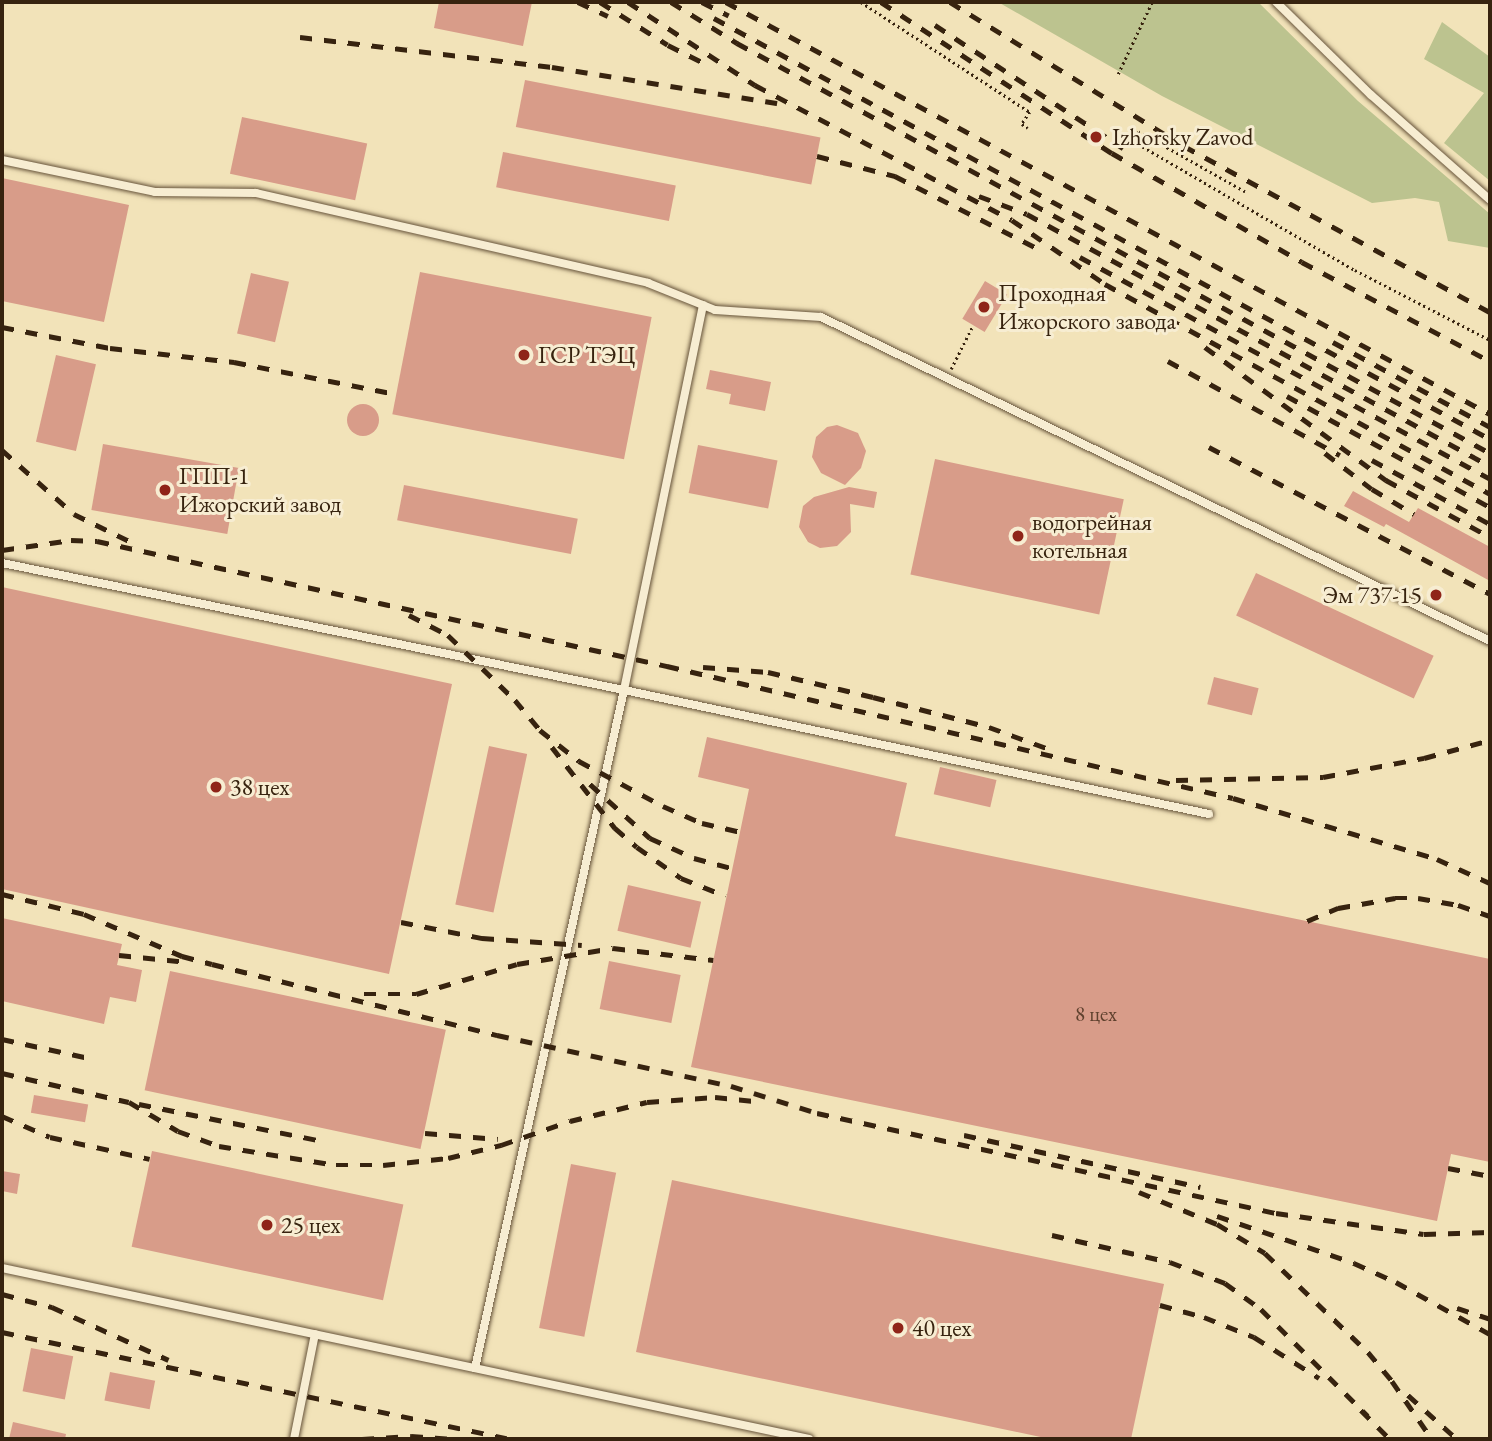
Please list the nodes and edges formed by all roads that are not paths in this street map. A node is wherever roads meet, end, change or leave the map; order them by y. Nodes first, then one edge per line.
1 (1276, 2) edge
2 (2, 160) edge
3 (1490, 200) edge
4 (703, 305) junction
5 (2, 563) edge
6 (1490, 641) edge
7 (624, 690) junction
8 (1209, 814) dead end
9 (2, 1268) edge
10 (315, 1334) junction
11 (475, 1368) junction
12 (294, 1439) edge
13 (809, 1439) edge

1 - 3 lane
2 - 4 lane
4 - 6 lane
4 - 7 lane
5 - 7 lane
7 - 8 lane
7 - 11 lane
9 - 10 lane
10 - 11 lane
10 - 12 lane
11 - 13 lane

